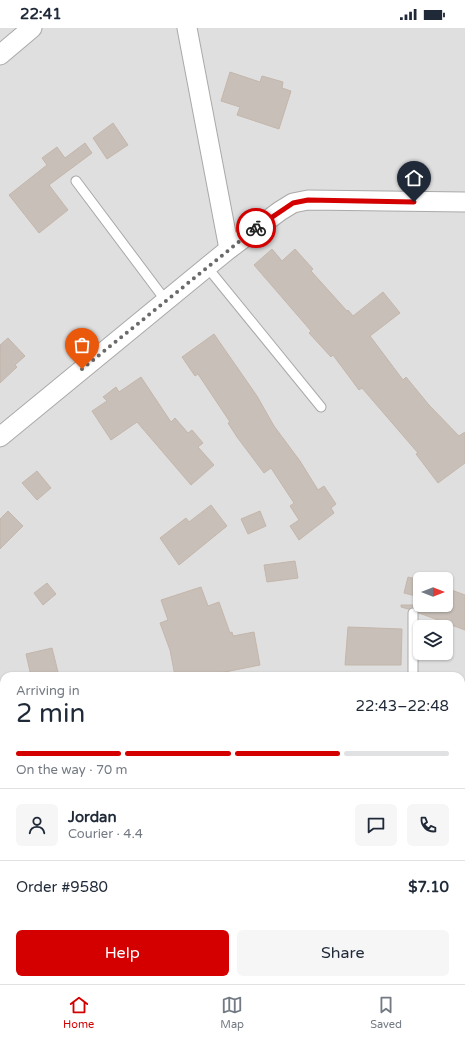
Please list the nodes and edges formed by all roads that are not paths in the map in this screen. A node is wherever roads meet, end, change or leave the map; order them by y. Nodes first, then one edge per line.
1 (32, 28) edge
2 (187, 28) edge
3 (0, 55) edge
4 (76, 181) dead end
5 (465, 202) edge
6 (229, 249) junction
7 (207, 267) junction
8 (166, 301) junction
9 (321, 407) dead end
10 (0, 437) edge
11 (413, 613) dead end
12 (413, 672) edge

1 - 3 street
2 - 6 street
4 - 8 lane
5 - 6 street
6 - 7 street
7 - 8 street
7 - 9 lane
8 - 10 street
11 - 12 lane

